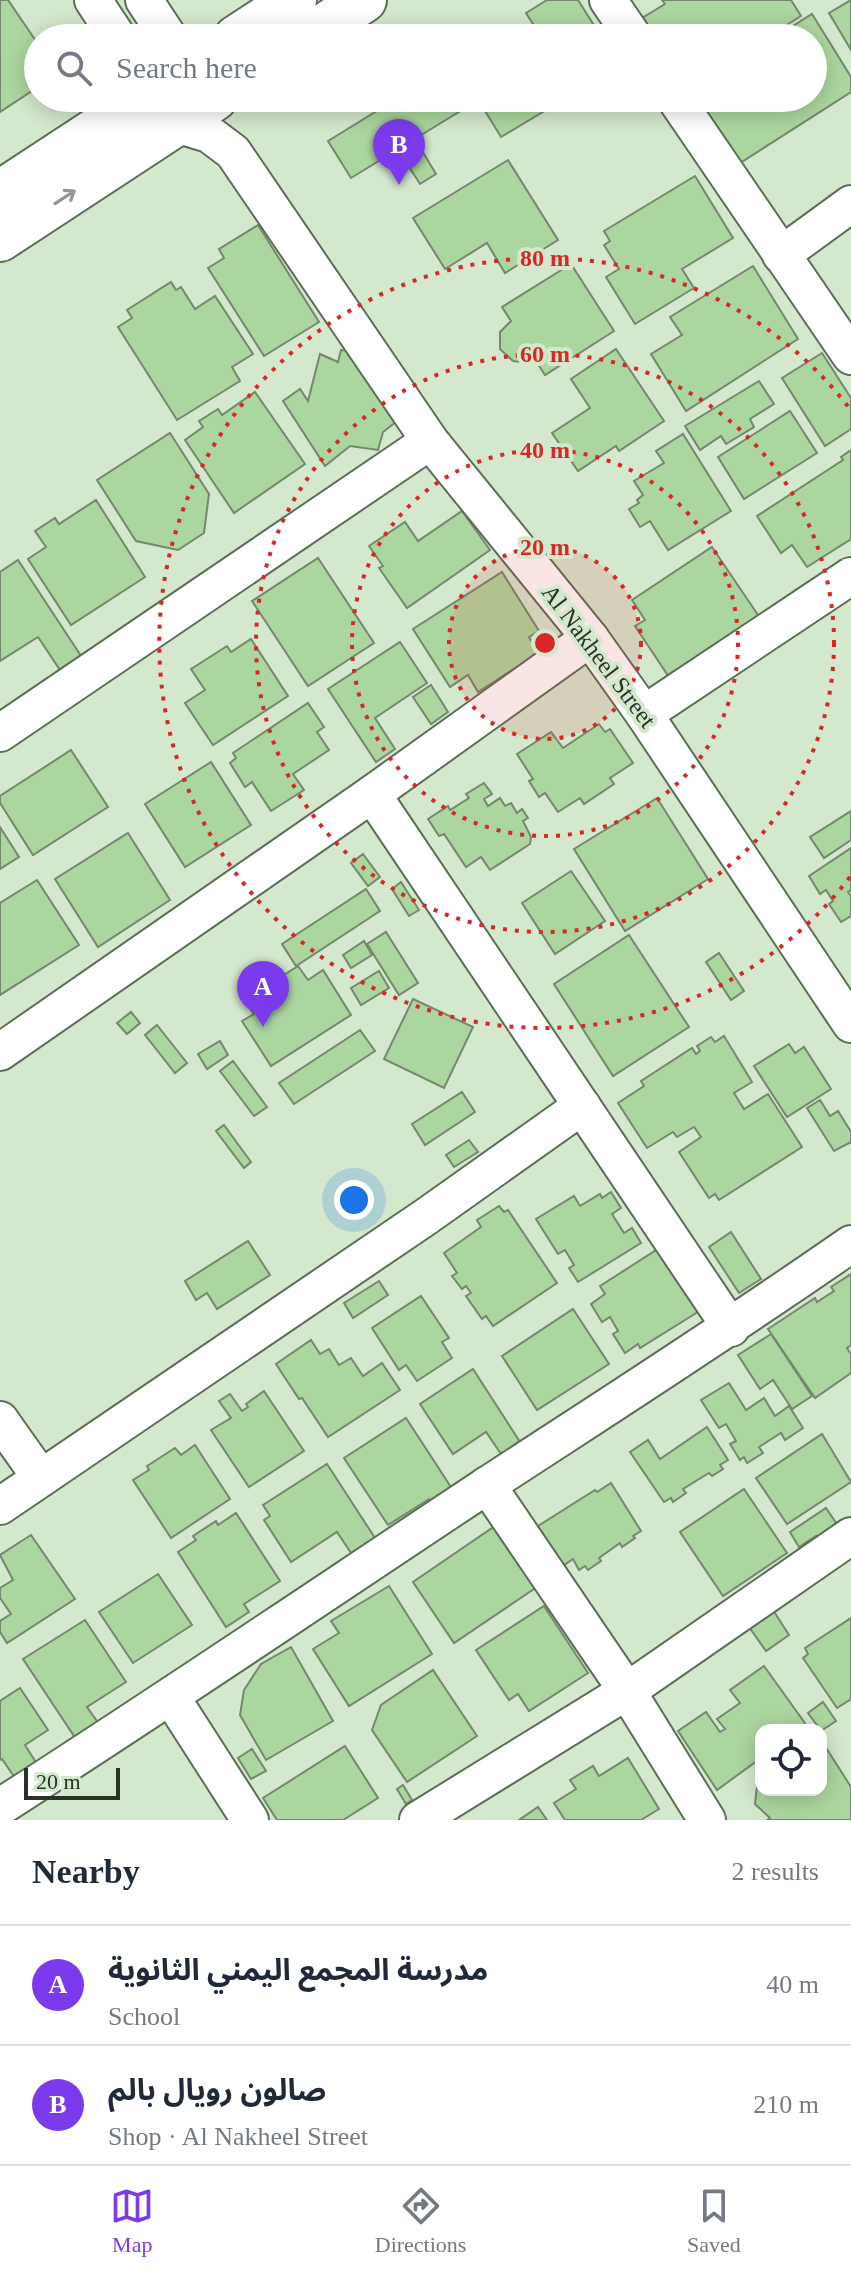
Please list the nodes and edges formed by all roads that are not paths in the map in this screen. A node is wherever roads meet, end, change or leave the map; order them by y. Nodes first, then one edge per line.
1 (93, 0) edge
2 (144, 0) edge
3 (294, 0) edge
4 (364, 0) edge
5 (608, 0) edge
6 (109, 24) edge
7 (160, 24) edge
8 (257, 24) edge
9 (327, 24) edge
10 (624, 24) edge
11 (178, 112) edge
12 (182, 112) edge
13 (194, 112) edge
14 (684, 112) edge
15 (0, 193) edge
16 (851, 204) edge
17 (0, 239) edge
18 (781, 255) junction
19 (851, 356) edge
20 (430, 441) junction
21 (851, 576) edge
22 (590, 638) junction
23 (644, 714) junction
24 (0, 733) edge
25 (372, 794) junction
26 (846, 1005) edge
27 (0, 1052) edge
28 (582, 1106) junction
29 (851, 1244) edge
30 (731, 1328) junction
31 (0, 1420) edge
32 (41, 1478) junction
33 (487, 1485) junction
34 (0, 1506) edge
35 (848, 1543) edge
36 (627, 1691) junction
37 (171, 1697) junction
38 (0, 1807) edge
39 (250, 1820) edge
40 (418, 1820) edge
41 (707, 1820) edge

1 - 6 street
2 - 7 street
3 - 8 main road
4 - 9 main road
5 - 10 street
11 - 15 main road
17 -> 12 main road
13 - 20 street, Al Nakheel Street
14 - 18 street
16 - 18 street
18 - 19 street
20 - 22 street, Al Nakheel Street
20 - 24 street
21 - 23 street
22 - 23 street, Al Nakheel Street
22 - 25 street
23 - 26 street, Al Nakheel Street
25 - 27 street
25 - 28 street
28 - 30 street
28 - 32 street
29 - 30 street
30 - 33 street
31 - 32 street
32 - 34 street
33 - 36 street
33 - 37 street
35 - 36 street
36 - 40 street
36 - 41 street
37 - 38 street
37 - 39 street

